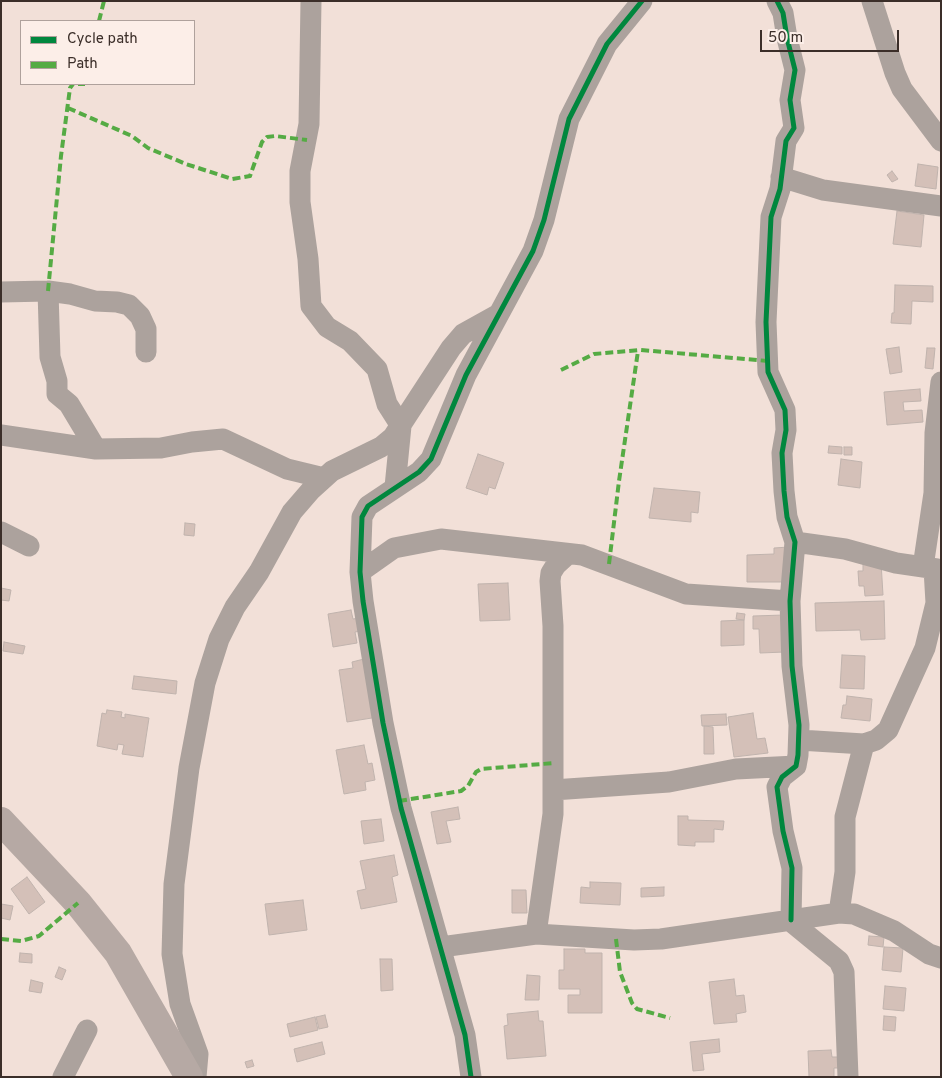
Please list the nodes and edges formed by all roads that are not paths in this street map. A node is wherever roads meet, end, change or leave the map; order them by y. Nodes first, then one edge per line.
1 (311, 1) edge
2 (642, 1) edge
3 (777, 1) edge
4 (872, 1) edge
5 (941, 141) edge
6 (781, 177) junction
7 (941, 206) edge
8 (48, 291) junction
9 (1, 292) edge
10 (499, 314) junction
11 (146, 352) dead end
12 (941, 382) edge
13 (401, 426) junction
14 (1, 435) edge
15 (96, 448) junction
16 (324, 478) junction
17 (395, 488) junction
18 (1, 532) edge
19 (794, 542) junction
20 (29, 546) dead end
21 (568, 554) junction
22 (933, 568) edge
23 (360, 572) junction
24 (790, 601) junction
25 (798, 740) junction
26 (864, 744) junction
27 (796, 766) junction
28 (554, 790) junction
29 (1, 821) edge
30 (839, 913) junction
31 (790, 920) junction
32 (536, 934) junction
33 (441, 946) junction
34 (941, 958) edge
35 (87, 1030) dead end
36 (63, 1077) edge
37 (189, 1077) edge
38 (196, 1077) edge
39 (471, 1077) edge
40 (848, 1077) edge

1 - 13 street
2 - 10 street
3 - 6 street
4 - 5 street
6 - 7 street
6 - 19 street
8 - 9 street
8 - 11 street
8 - 15 street
10 - 13 street
10 - 17 street
12 - 22 street
13 - 16 street
13 - 17 street
14 - 15 street
15 - 16 street
16 - 38 street
17 - 23 street
18 - 20 street
19 - 22 street
19 - 24 street
21 - 23 street
21 - 24 street
21 - 28 street
22 - 26 street
23 - 33 street
24 - 25 street
25 - 26 street
25 - 27 street
26 - 30 street
27 - 28 street
27 - 31 street
28 - 32 street
29 - 37 street
30 - 31 street
30 - 34 street
31 - 32 street
31 - 40 street
32 - 33 street
33 - 39 street
35 - 36 street

